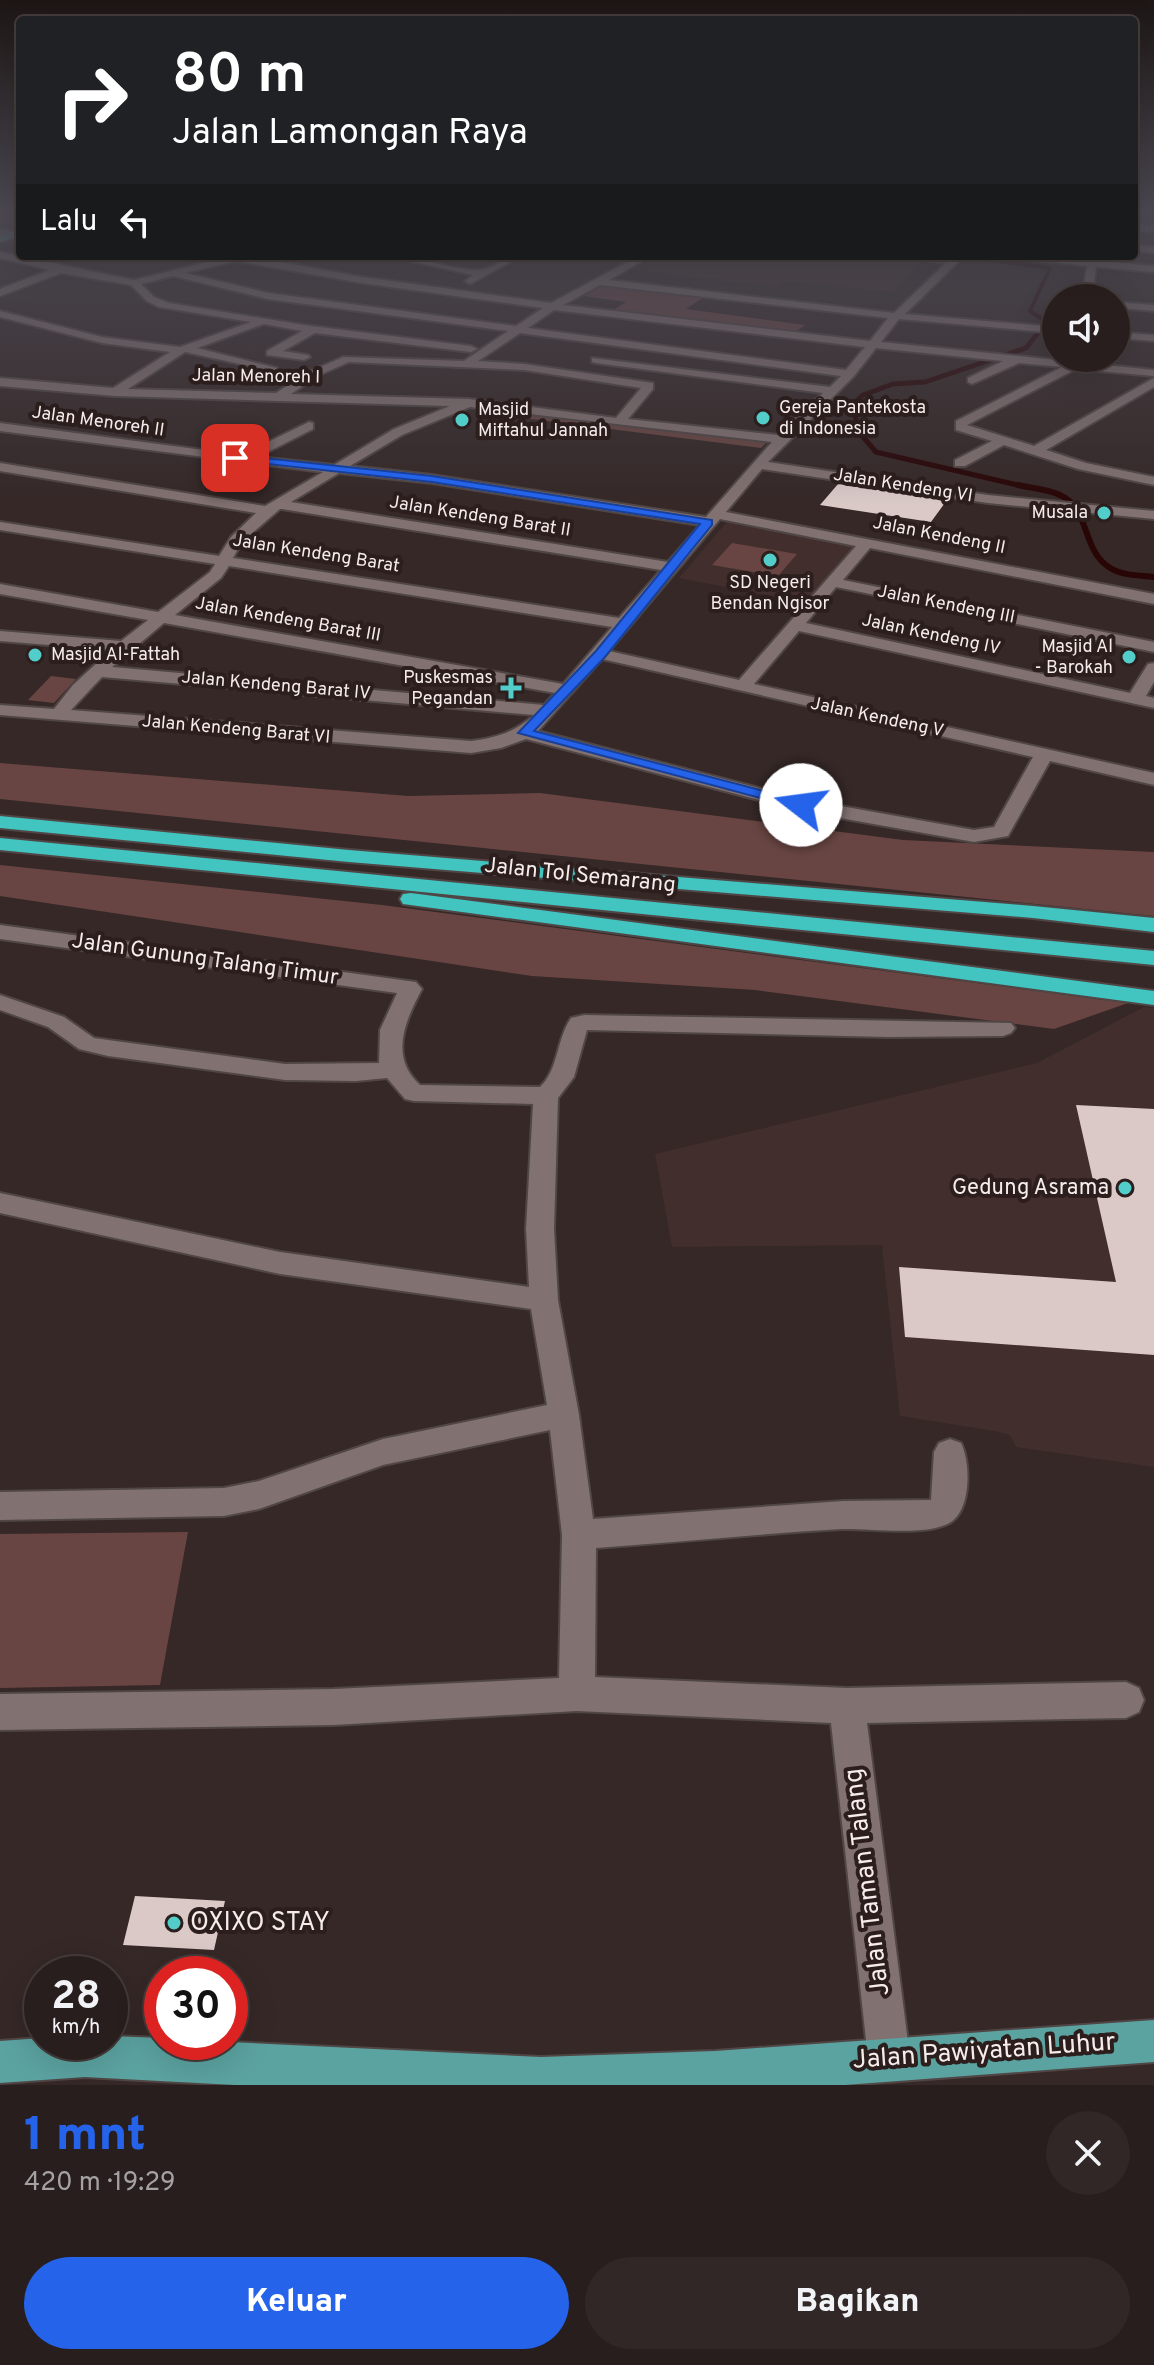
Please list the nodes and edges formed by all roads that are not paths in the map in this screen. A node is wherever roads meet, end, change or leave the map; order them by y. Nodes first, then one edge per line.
1 (205, 310) edge
2 (287, 310) edge
3 (368, 310) edge
4 (546, 310) edge
5 (586, 310) edge
6 (846, 310) edge
7 (902, 310) edge
8 (607, 313) junction
9 (0, 314) edge
10 (896, 316) junction
11 (654, 319) junction
12 (263, 320) junction
13 (594, 321) dead end
14 (313, 329) junction
15 (581, 329) dead end
16 (1042, 329) edge
17 (514, 330) junction
18 (568, 336) junction
19 (1130, 336) edge
20 (1154, 338) edge
21 (620, 343) junction
22 (557, 344) dead end
23 (874, 345) junction
24 (184, 349) junction
25 (483, 351) junction
26 (304, 357) dead end
27 (1018, 359) junction
28 (596, 360) junction
29 (1042, 362) edge
30 (468, 363) junction
31 (273, 370) dead end
32 (1130, 371) edge
33 (1061, 372) edge
34 (1154, 373) edge
35 (576, 374) junction
36 (850, 374) junction
37 (972, 380) dead end
38 (0, 382) edge
39 (1154, 382) edge
40 (833, 391) junction
41 (115, 392) junction
42 (281, 395) junction
43 (469, 403) junction
44 (309, 426) dead end
45 (0, 427) edge
46 (619, 429) junction
47 (781, 439) junction
48 (1001, 442) junction
49 (679, 443) dead end
50 (1033, 452) junction
51 (760, 457) junction
52 (242, 459) junction
53 (960, 463) dead end
54 (1154, 466) edge
55 (0, 467) edge
56 (334, 468) junction
57 (1138, 478) junction
58 (1154, 481) edge
59 (275, 508) junction
60 (1154, 515) edge
61 (712, 518) junction
62 (0, 526) edge
63 (867, 542) junction
64 (226, 561) junction
65 (672, 567) junction
66 (832, 582) junction
67 (0, 589) edge
68 (1154, 599) edge
69 (159, 618) junction
70 (625, 624) junction
71 (793, 625) junction
72 (0, 636) edge
73 (125, 646) junction
74 (1154, 647) edge
75 (600, 654) junction
76 (1154, 668) edge
77 (97, 671) junction
78 (741, 688) junction
79 (568, 690) junction
80 (1135, 699) junction
81 (1154, 703) edge
82 (0, 710) edge
83 (549, 711) junction
84 (58, 715) junction
85 (525, 733) junction
86 (1044, 754) junction
87 (1154, 779) edge
88 (0, 822) edge
89 (0, 844) edge
90 (105, 854) junction
91 (1154, 925) edge
92 (0, 932) edge
93 (1154, 958) edge
94 (1154, 998) edge
95 (0, 1002) edge
96 (1003, 1028) dead end
97 (391, 1070) junction
98 (546, 1096) junction
99 (0, 1203) edge
100 (544, 1300) junction
101 (564, 1415) junction
102 (950, 1452) dead end
103 (0, 1506) edge
104 (579, 1535) junction
105 (577, 1694) junction
106 (1126, 1700) dead end
107 (847, 1706) junction
108 (0, 1712) edge
109 (1154, 2041) edge
110 (889, 2058) junction
111 (0, 2062) edge

1 - 12 street
2 - 12 street
3 - 17 street
4 - 17 street
5 - 8 street
6 - 10 street
7 - 10 street
8 - 11 street
8 - 13 street
9 - 24 street
10 - 16 street
10 - 23 street
11 - 21 street
11 - 23 street
12 - 14 street
12 - 24 street
14 - 25 street
14 - 26 street
15 - 18 street
17 - 18 street
17 - 25 street
18 - 21 street
18 - 22 street
19 - 20 street
21 - 28 street
21 - 36 street
23 - 27 street
23 - 36 street
24 - 31 street
24 - 41 street
25 - 30 street
27 - 29 street
27 - 37 street
28 - 35 street
28 - 40 street
30 - 35 street
30 - 42 street
32 - 34 street
33 - 48 street
35 - 46 street
36 - 40 street
38 - 41 street, Jalan Menoreh I
39 - 50 street
40 - 47 street
41 - 42 street, Jalan Menoreh I
42 - 43 street, Jalan Menoreh I
43 - 46 street, Jalan Menoreh I
43 - 56 street
44 - 52 street
45 - 52 street, Jalan Menoreh II
46 - 47 street
46 - 49 street, Jalan Menoreh I
47 - 51 street
48 - 50 street
48 - 53 street
50 - 57 street
51 - 60 street, Jalan Kendeng VI
51 - 61 street
52 - 56 street, Jalan Menoreh II
54 - 57 street
55 - 59 street, Jalan Kendeng Barat II
56 - 59 street
56 - 61 street, Jalan Kendeng II
57 - 58 street
59 - 64 street
59 - 65 street, Jalan Kendeng Barat II
61 - 63 street, Jalan Kendeng II
61 - 65 street
62 - 64 street, Jalan Kendeng Barat
63 - 66 street
63 - 68 street, Jalan Kendeng II
64 - 69 street
64 - 70 street, Jalan Kendeng Barat
65 - 70 street
66 - 71 street
66 - 74 street, Jalan Kendeng III
67 - 69 street, Jalan Kendeng Barat III
69 - 73 street
69 - 79 street, Jalan Kendeng Barat III
70 - 75 street
71 - 78 street
71 - 80 street, Jalan Kendeng IV
72 - 73 street
73 - 77 street
75 - 78 street, Jalan Kendeng V
75 - 79 street
76 - 80 street
77 - 83 street, Jalan Kendeng Barat IV
77 - 84 street
78 - 86 street, Jalan Kendeng V
79 - 83 street
80 - 81 street, Jalan Kendeng IV
82 - 84 street, Jalan Kendeng Barat VI
83 - 85 street
84 - 85 street, Jalan Kendeng Barat VI
85 - 86 street
86 - 87 street, Jalan Kendeng V
88 - 91 highway, Jalan Tol Semarang
89 - 90 highway, Jalan Tol Semarang
90 - 93 highway, Jalan Tol Semarang
90 - 94 highway
92 - 97 street, Jalan Gunung Talang Timur
95 - 97 street
96 - 98 street
97 - 98 street
98 - 100 street
99 - 100 street
100 - 101 street
101 - 103 street
101 - 104 street
102 - 104 street
104 - 105 street
105 - 107 street
105 - 108 street
106 - 107 street
107 - 110 street, Jalan Taman Talang
109 - 110 main road, Jalan Pawiyatan Luhur
110 - 111 main road, Jalan Pawiyatan Luhur

